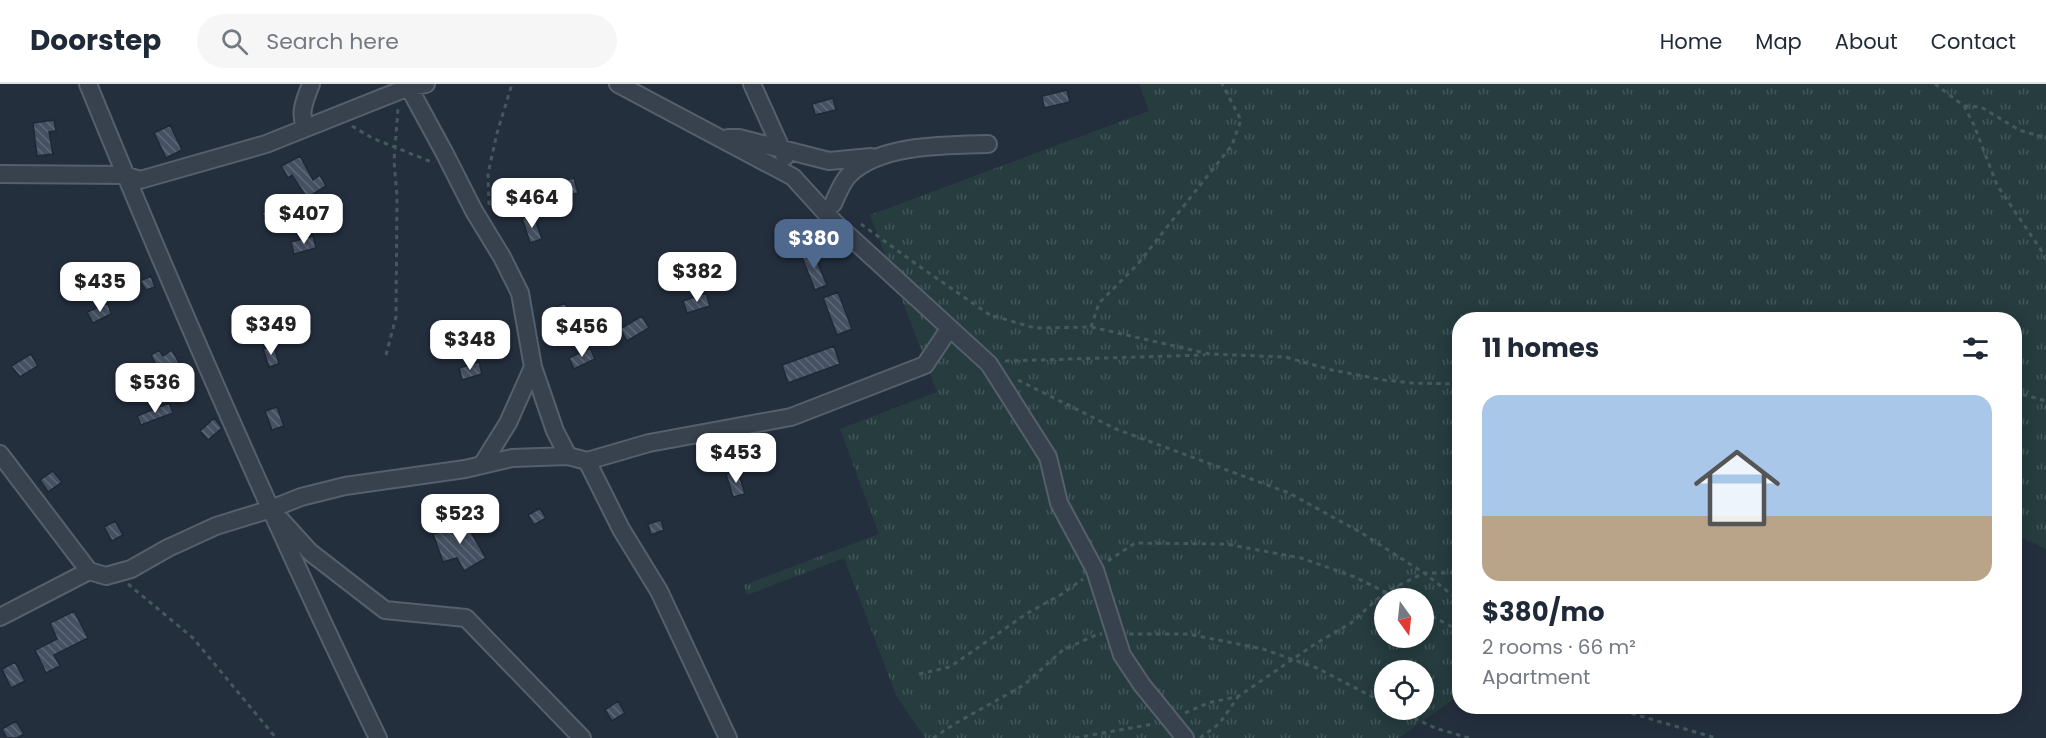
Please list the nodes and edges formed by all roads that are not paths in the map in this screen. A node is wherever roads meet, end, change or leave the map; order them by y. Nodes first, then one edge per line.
1 (87, 84) edge
2 (311, 84) edge
3 (618, 84) edge
4 (752, 84) edge
5 (410, 87) edge
6 (305, 128) junction
7 (720, 139) junction
8 (988, 144) dead end
9 (782, 150) junction
10 (878, 157) junction
11 (0, 174) edge
12 (125, 175) junction
13 (793, 177) junction
14 (833, 204) dead end
15 (949, 329) junction
16 (533, 367) junction
17 (0, 454) edge
18 (567, 456) junction
19 (587, 461) junction
20 (483, 463) junction
21 (271, 508) junction
22 (89, 571) junction
23 (0, 617) edge
24 (378, 738) edge
25 (582, 738) edge
26 (728, 738) edge
27 (1185, 738) edge

1 - 12 street
2 - 6 street
3 - 7 street
4 - 9 street
5 - 6 street
5 - 16 street
6 - 12 street
7 - 9 street
7 - 13 street
8 - 10 street
9 - 10 street
9 - 13 street
10 - 14 street
11 - 12 street
12 - 21 street
13 - 15 street
15 - 19 street
15 - 27 street
16 - 18 street
16 - 20 street
17 - 22 street
18 - 19 street
18 - 20 street
19 - 26 street
20 - 21 street
21 - 22 street
21 - 24 street
21 - 25 street
22 - 23 street

